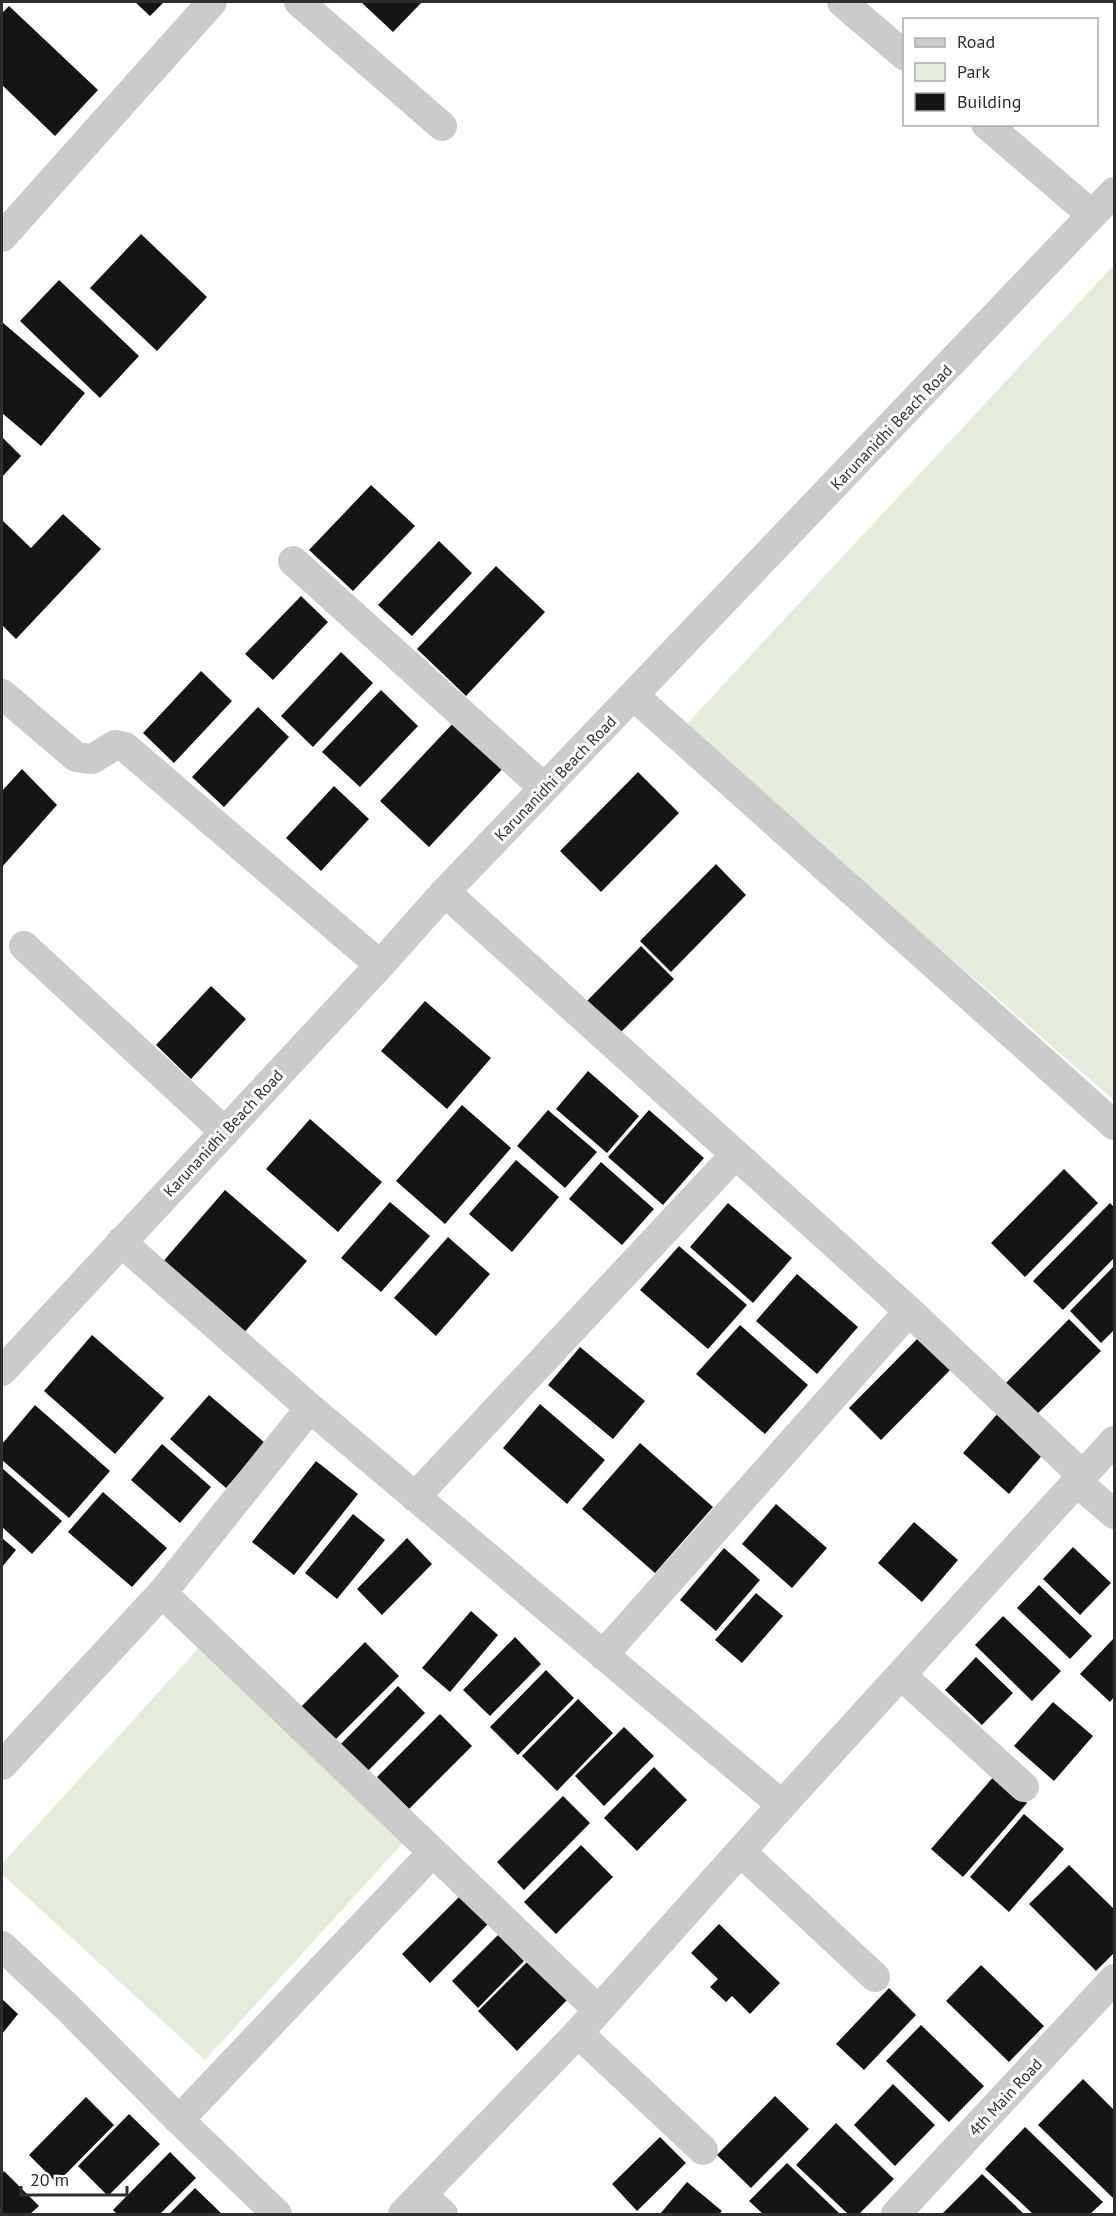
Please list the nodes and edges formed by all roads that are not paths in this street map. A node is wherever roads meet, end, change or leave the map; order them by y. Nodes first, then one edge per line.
1 (212, 2) edge
2 (299, 2) edge
3 (842, 2) edge
4 (903, 54) edge
5 (442, 126) dead end
6 (988, 126) edge
7 (1114, 192) edge
8 (1092, 215) junction
9 (2, 237) edge
10 (293, 561) dead end
11 (2, 694) edge
12 (634, 696) junction
13 (544, 788) junction
14 (446, 892) junction
15 (24, 946) dead end
16 (380, 965) junction
17 (1114, 1125) edge
18 (225, 1132) junction
19 (735, 1155) junction
20 (121, 1242) junction
21 (909, 1311) junction
22 (2, 1371) edge
23 (310, 1408) junction
24 (1114, 1441) edge
25 (1080, 1479) junction
26 (415, 1497) junction
27 (1114, 1514) edge
28 (162, 1593) junction
29 (603, 1655) junction
30 (900, 1675) junction
31 (2, 1765) edge
32 (1024, 1787) dead end
33 (782, 1805) junction
34 (741, 1852) junction
35 (432, 1853) junction
36 (2, 1946) edge
37 (876, 1977) dead end
38 (1114, 1979) edge
39 (598, 2010) junction
40 (578, 2034) junction
41 (179, 2120) junction
42 (703, 2150) dead end
43 (423, 2208) edge
44 (277, 2214) edge
45 (896, 2214) edge

1 - 9 street
2 - 5 street
3 - 4 street
6 - 8 street
7 - 8 street, Karunanidhi Beach Road
8 - 12 street, Karunanidhi Beach Road
10 - 13 street
11 - 16 street
12 - 13 street, Karunanidhi Beach Road
12 - 17 street
13 - 14 street, Karunanidhi Beach Road
14 - 16 street, Karunanidhi Beach Road
14 - 19 street
15 - 18 street
16 - 18 street, Karunanidhi Beach Road
18 - 20 street, Karunanidhi Beach Road
19 - 21 street
19 - 26 street
20 - 22 street, Karunanidhi Beach Road
20 - 23 street
21 - 25 street
21 - 29 street
23 - 26 street
23 - 28 street
24 - 25 street
25 - 27 street
25 - 30 street
26 - 29 street
28 - 31 street
28 - 35 street
29 - 33 street
30 - 32 street
30 - 33 street
33 - 34 street
34 - 37 street
34 - 39 street
35 - 39 street
35 - 41 street
36 - 41 street
38 - 45 street, 4th Main Road
39 - 40 street
40 - 42 street
40 - 43 street
41 - 44 street

